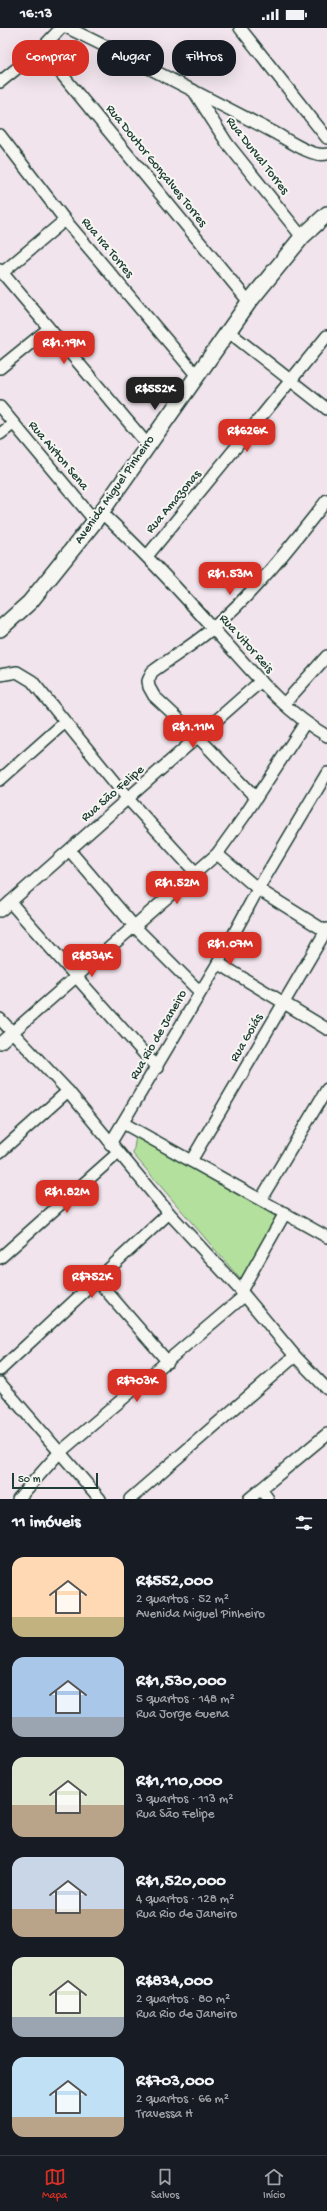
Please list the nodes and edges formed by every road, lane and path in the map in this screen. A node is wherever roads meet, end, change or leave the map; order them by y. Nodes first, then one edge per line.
1 (62, 28) edge
2 (68, 28) edge
3 (240, 28) edge
4 (50, 40) edge
5 (12, 72) edge
6 (63, 76) edge
7 (0, 82) edge
8 (193, 90) junction
9 (0, 135) edge
10 (327, 138) edge
11 (327, 154) edge
12 (327, 214) edge
13 (65, 220) junction
14 (302, 237) junction
15 (1, 272) edge
16 (249, 302) junction
17 (48, 329) junction
18 (229, 332) junction
19 (327, 336) edge
20 (0, 368) edge
21 (198, 377) junction
22 (292, 381) junction
23 (0, 407) edge
24 (327, 409) edge
25 (13, 424) junction
26 (0, 434) edge
27 (147, 444) junction
28 (327, 500) edge
29 (99, 517) junction
30 (148, 555) junction
31 (213, 628) junction
32 (0, 629) edge
33 (327, 656) edge
34 (0, 675) edge
35 (261, 681) junction
36 (284, 704) junction
37 (64, 723) junction
38 (305, 723) junction
39 (327, 736) edge
40 (199, 738) junction
41 (327, 773) edge
42 (0, 780) edge
43 (256, 798) junction
44 (128, 799) junction
45 (70, 851) junction
46 (217, 854) junction
47 (196, 873) junction
48 (258, 889) junction
49 (10, 902) junction
50 (0, 911) edge
51 (134, 926) junction
52 (326, 931) edge
53 (218, 963) junction
54 (76, 978) junction
55 (200, 992) junction
56 (284, 1003) junction
57 (0, 1019) edge
58 (327, 1029) edge
59 (12, 1032) junction
60 (0, 1043) edge
61 (157, 1068) junction
62 (327, 1089) edge
63 (68, 1092) junction
64 (124, 1123) junction
65 (110, 1144) junction
66 (0, 1152) edge
67 (118, 1153) junction
68 (191, 1160) junction
69 (260, 1199) junction
70 (169, 1213) junction
71 (285, 1213) junction
72 (327, 1237) edge
73 (0, 1258) edge
74 (96, 1279) junction
75 (243, 1294) junction
76 (295, 1356) junction
77 (168, 1362) junction
78 (0, 1370) edge
79 (0, 1383) edge
80 (327, 1389) edge
81 (327, 1434) edge
82 (59, 1453) junction
83 (260, 1489) junction
84 (18, 1499) edge
85 (100, 1499) edge
86 (130, 1499) edge
87 (249, 1499) edge
88 (268, 1499) edge

1 - 4 street
2 - 8 street, Rua Durval Torres
3 - 10 street
5 - 7 street
6 - 16 street, Rua Doutor Gonçalves Torres
8 - 11 street, Rua Durval Torres
8 - 14 street, Rua Durval Torres
9 - 13 street, Rua Ira Torres
12 - 14 street, Avenida Miguel Pinheiro
13 - 15 street
13 - 21 street, Rua Ira Torres
14 - 16 street, Avenida Miguel Pinheiro
15 - 17 street
16 - 18 street, Avenida Miguel Pinheiro
17 - 20 street
17 - 27 street
18 - 21 street, Avenida Miguel Pinheiro
18 - 22 street
19 - 22 street, Rua Amazonas
21 - 27 street, Avenida Miguel Pinheiro
22 - 24 street
22 - 30 street, Rua Amazonas
23 - 25 street, Rua Airton Sena
25 - 26 street
25 - 29 street, Rua Airton Sena
27 - 29 street, Avenida Miguel Pinheiro
28 - 31 street
29 - 30 street, Rua Vitor Reis
29 - 32 street, Avenida Miguel Pinheiro
30 - 31 street, Rua Vitor Reis
31 - 35 street, Rua Vitor Reis
31 - 40 street
33 - 36 street
34 - 37 street
35 - 36 street, Rua Vitor Reis
35 - 40 street, Rua São Felipe
36 - 38 street, Rua Vitor Reis
37 - 42 street
37 - 44 street
38 - 39 street, Rua Vitor Reis
38 - 43 street
40 - 43 street
40 - 44 street, Rua São Felipe
41 - 48 street, Rua Rio de Janeiro
43 - 46 street
44 - 45 street, Rua São Felipe
44 - 47 street
45 - 49 street, Rua São Felipe
45 - 51 street
46 - 47 street
46 - 48 street
47 - 51 street
48 - 52 street
48 - 53 street, Rua Rio de Janeiro
49 - 50 street, Rua São Felipe
49 - 54 street
51 - 54 street
51 - 55 street
52 - 56 street, Rua Goiás
53 - 55 street, Rua Rio de Janeiro
53 - 56 street
54 - 59 street
54 - 61 street
55 - 61 street, Rua Rio de Janeiro
56 - 58 street
56 - 68 street, Rua Goiás
57 - 59 street
59 - 60 street
59 - 63 street
61 - 64 street, Rua Rio de Janeiro
62 - 69 street
63 - 65 street
63 - 66 street
64 - 65 street, Rua Rio de Janeiro
64 - 68 street
65 - 67 street
67 - 70 street
67 - 73 street
68 - 69 street
69 - 71 street
70 - 74 street
70 - 75 street
71 - 72 street
71 - 75 street
74 - 77 street
74 - 78 street
75 - 76 street
75 - 77 street
76 - 80 street
76 - 86 street
77 - 82 street
79 - 82 street
81 - 83 street
82 - 84 street
82 - 85 street
83 - 87 street
83 - 88 street

